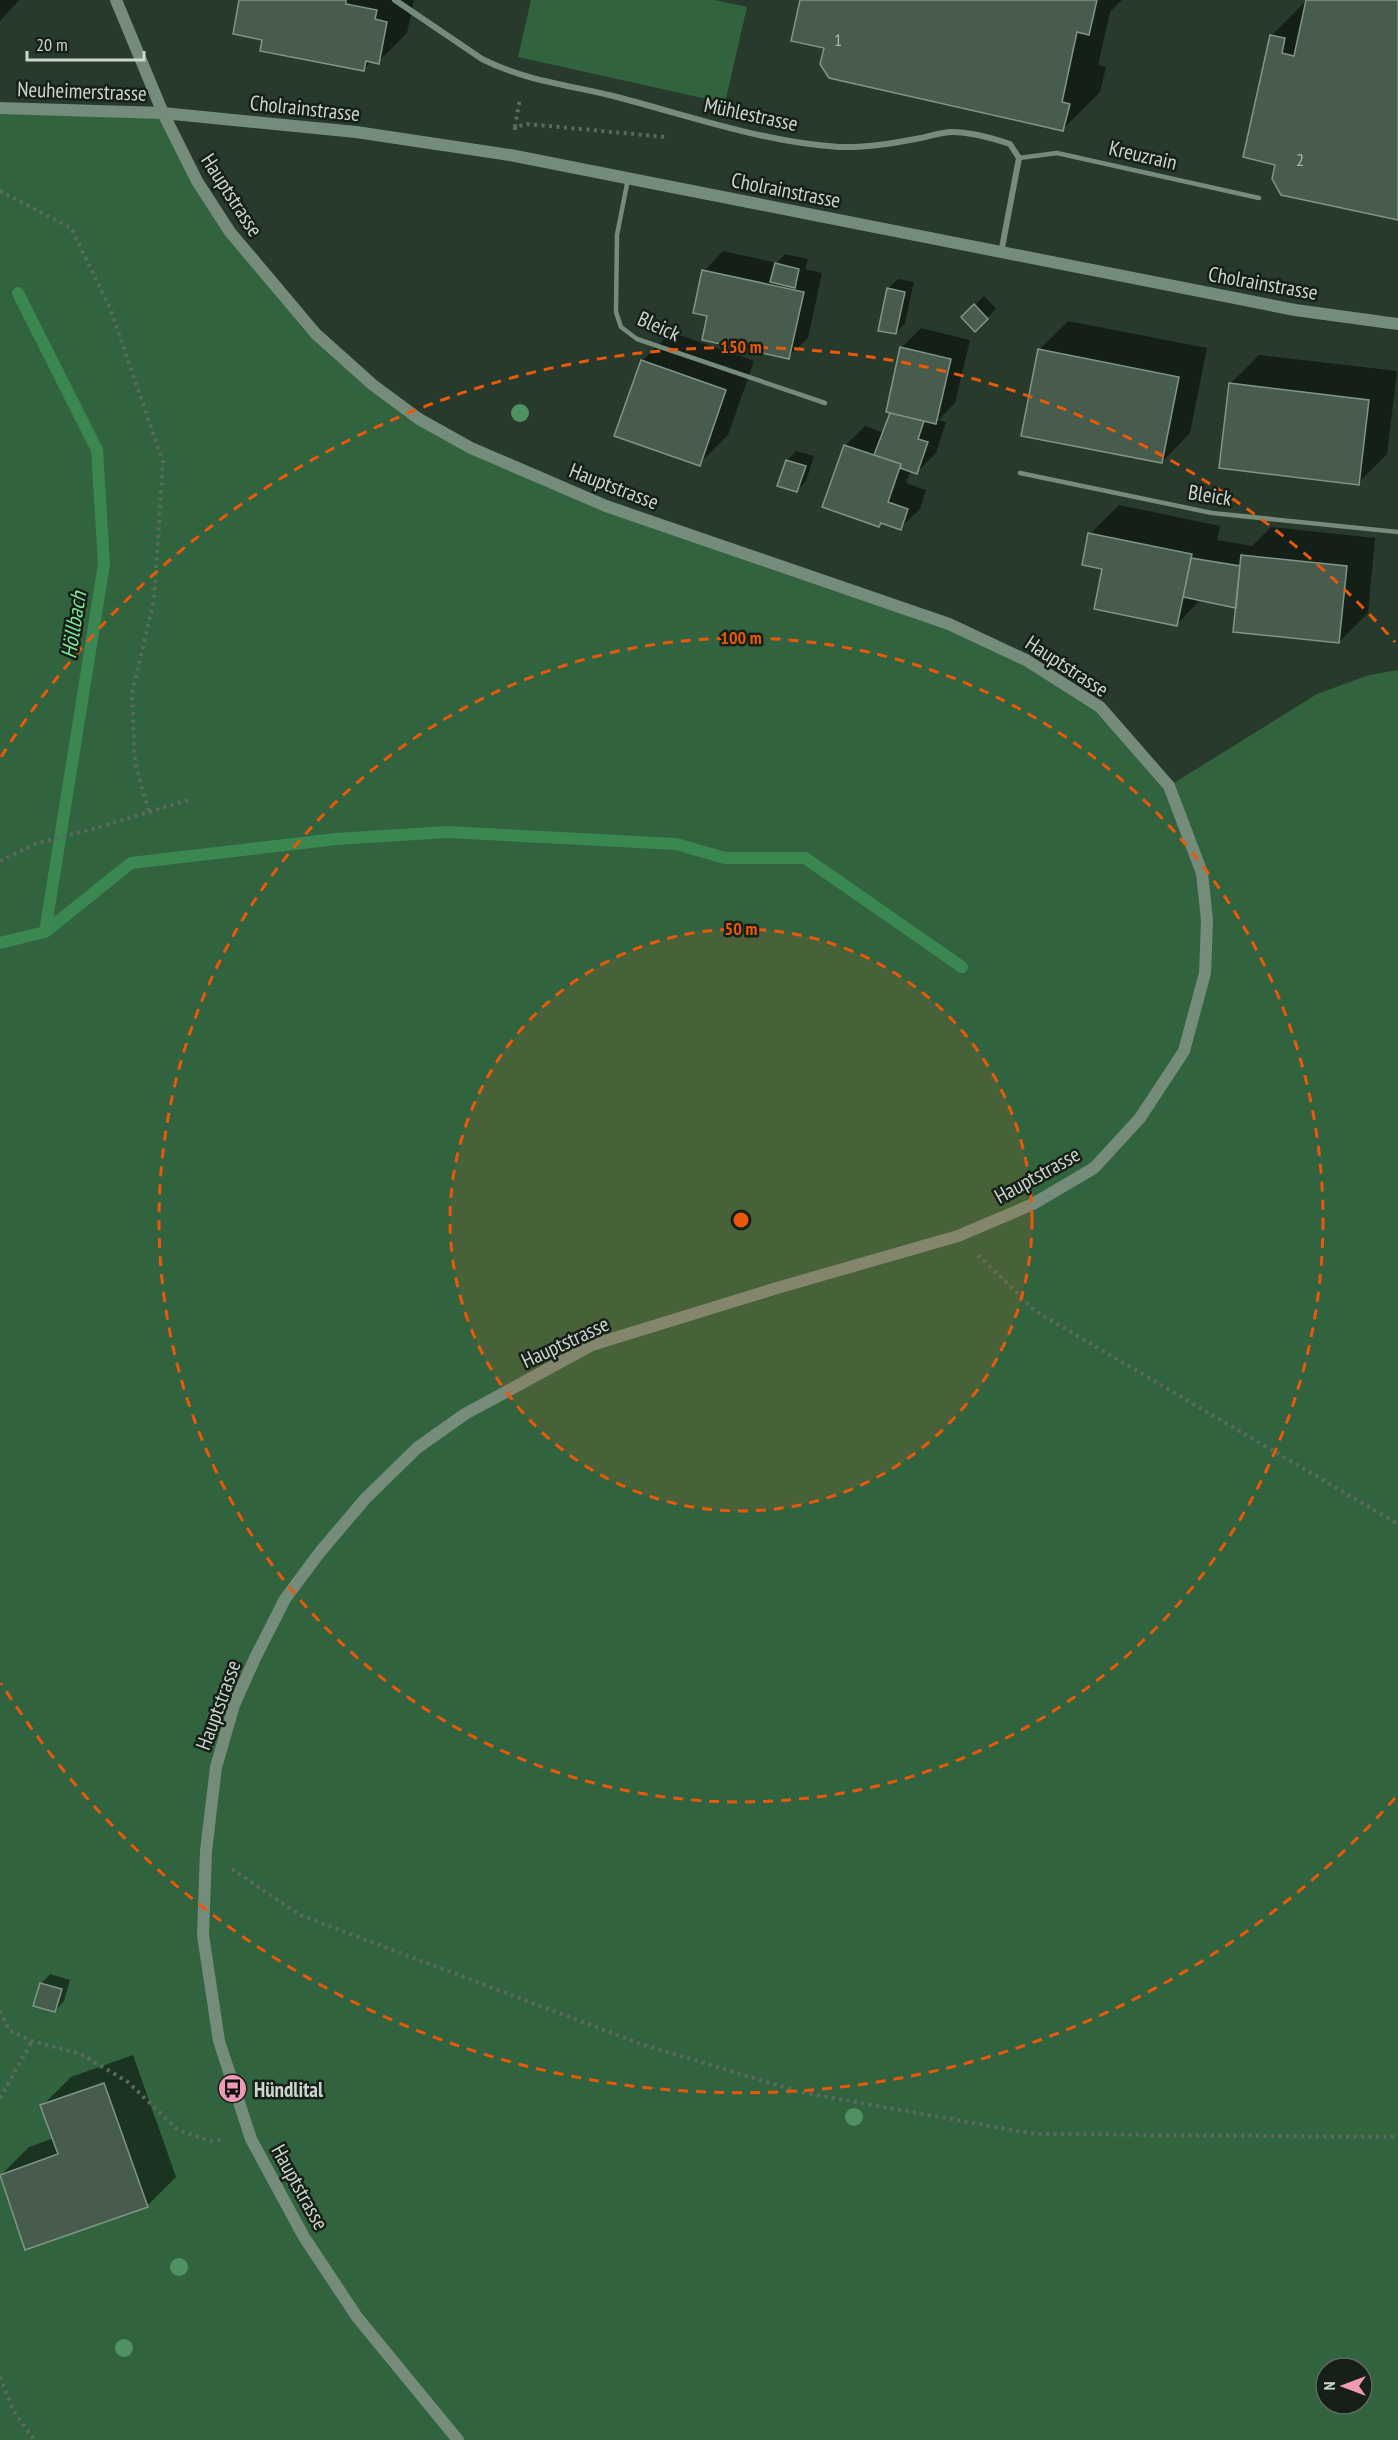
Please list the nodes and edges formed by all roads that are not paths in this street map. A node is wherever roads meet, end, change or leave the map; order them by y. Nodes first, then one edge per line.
1 (116, 0) edge
2 (394, 0) edge
3 (0, 108) edge
4 (163, 113) junction
5 (1018, 158) junction
6 (628, 179) junction
7 (1259, 198) dead end
8 (1001, 253) junction
9 (1398, 324) edge
10 (825, 403) dead end
11 (1020, 473) dead end
12 (1398, 532) edge
13 (458, 2440) edge

1 - 4 street, Hauptstrasse
2 - 5 street, Mühlestrasse
3 - 4 street, Neuheimerstrasse
4 - 6 street, Cholrainstrasse
4 - 13 street, Hauptstrasse
5 - 7 lane, Kreuzrain
5 - 8 street
6 - 8 street, Cholrainstrasse
6 - 10 lane, Bleick
8 - 9 street, Cholrainstrasse
11 - 12 lane, Bleick

